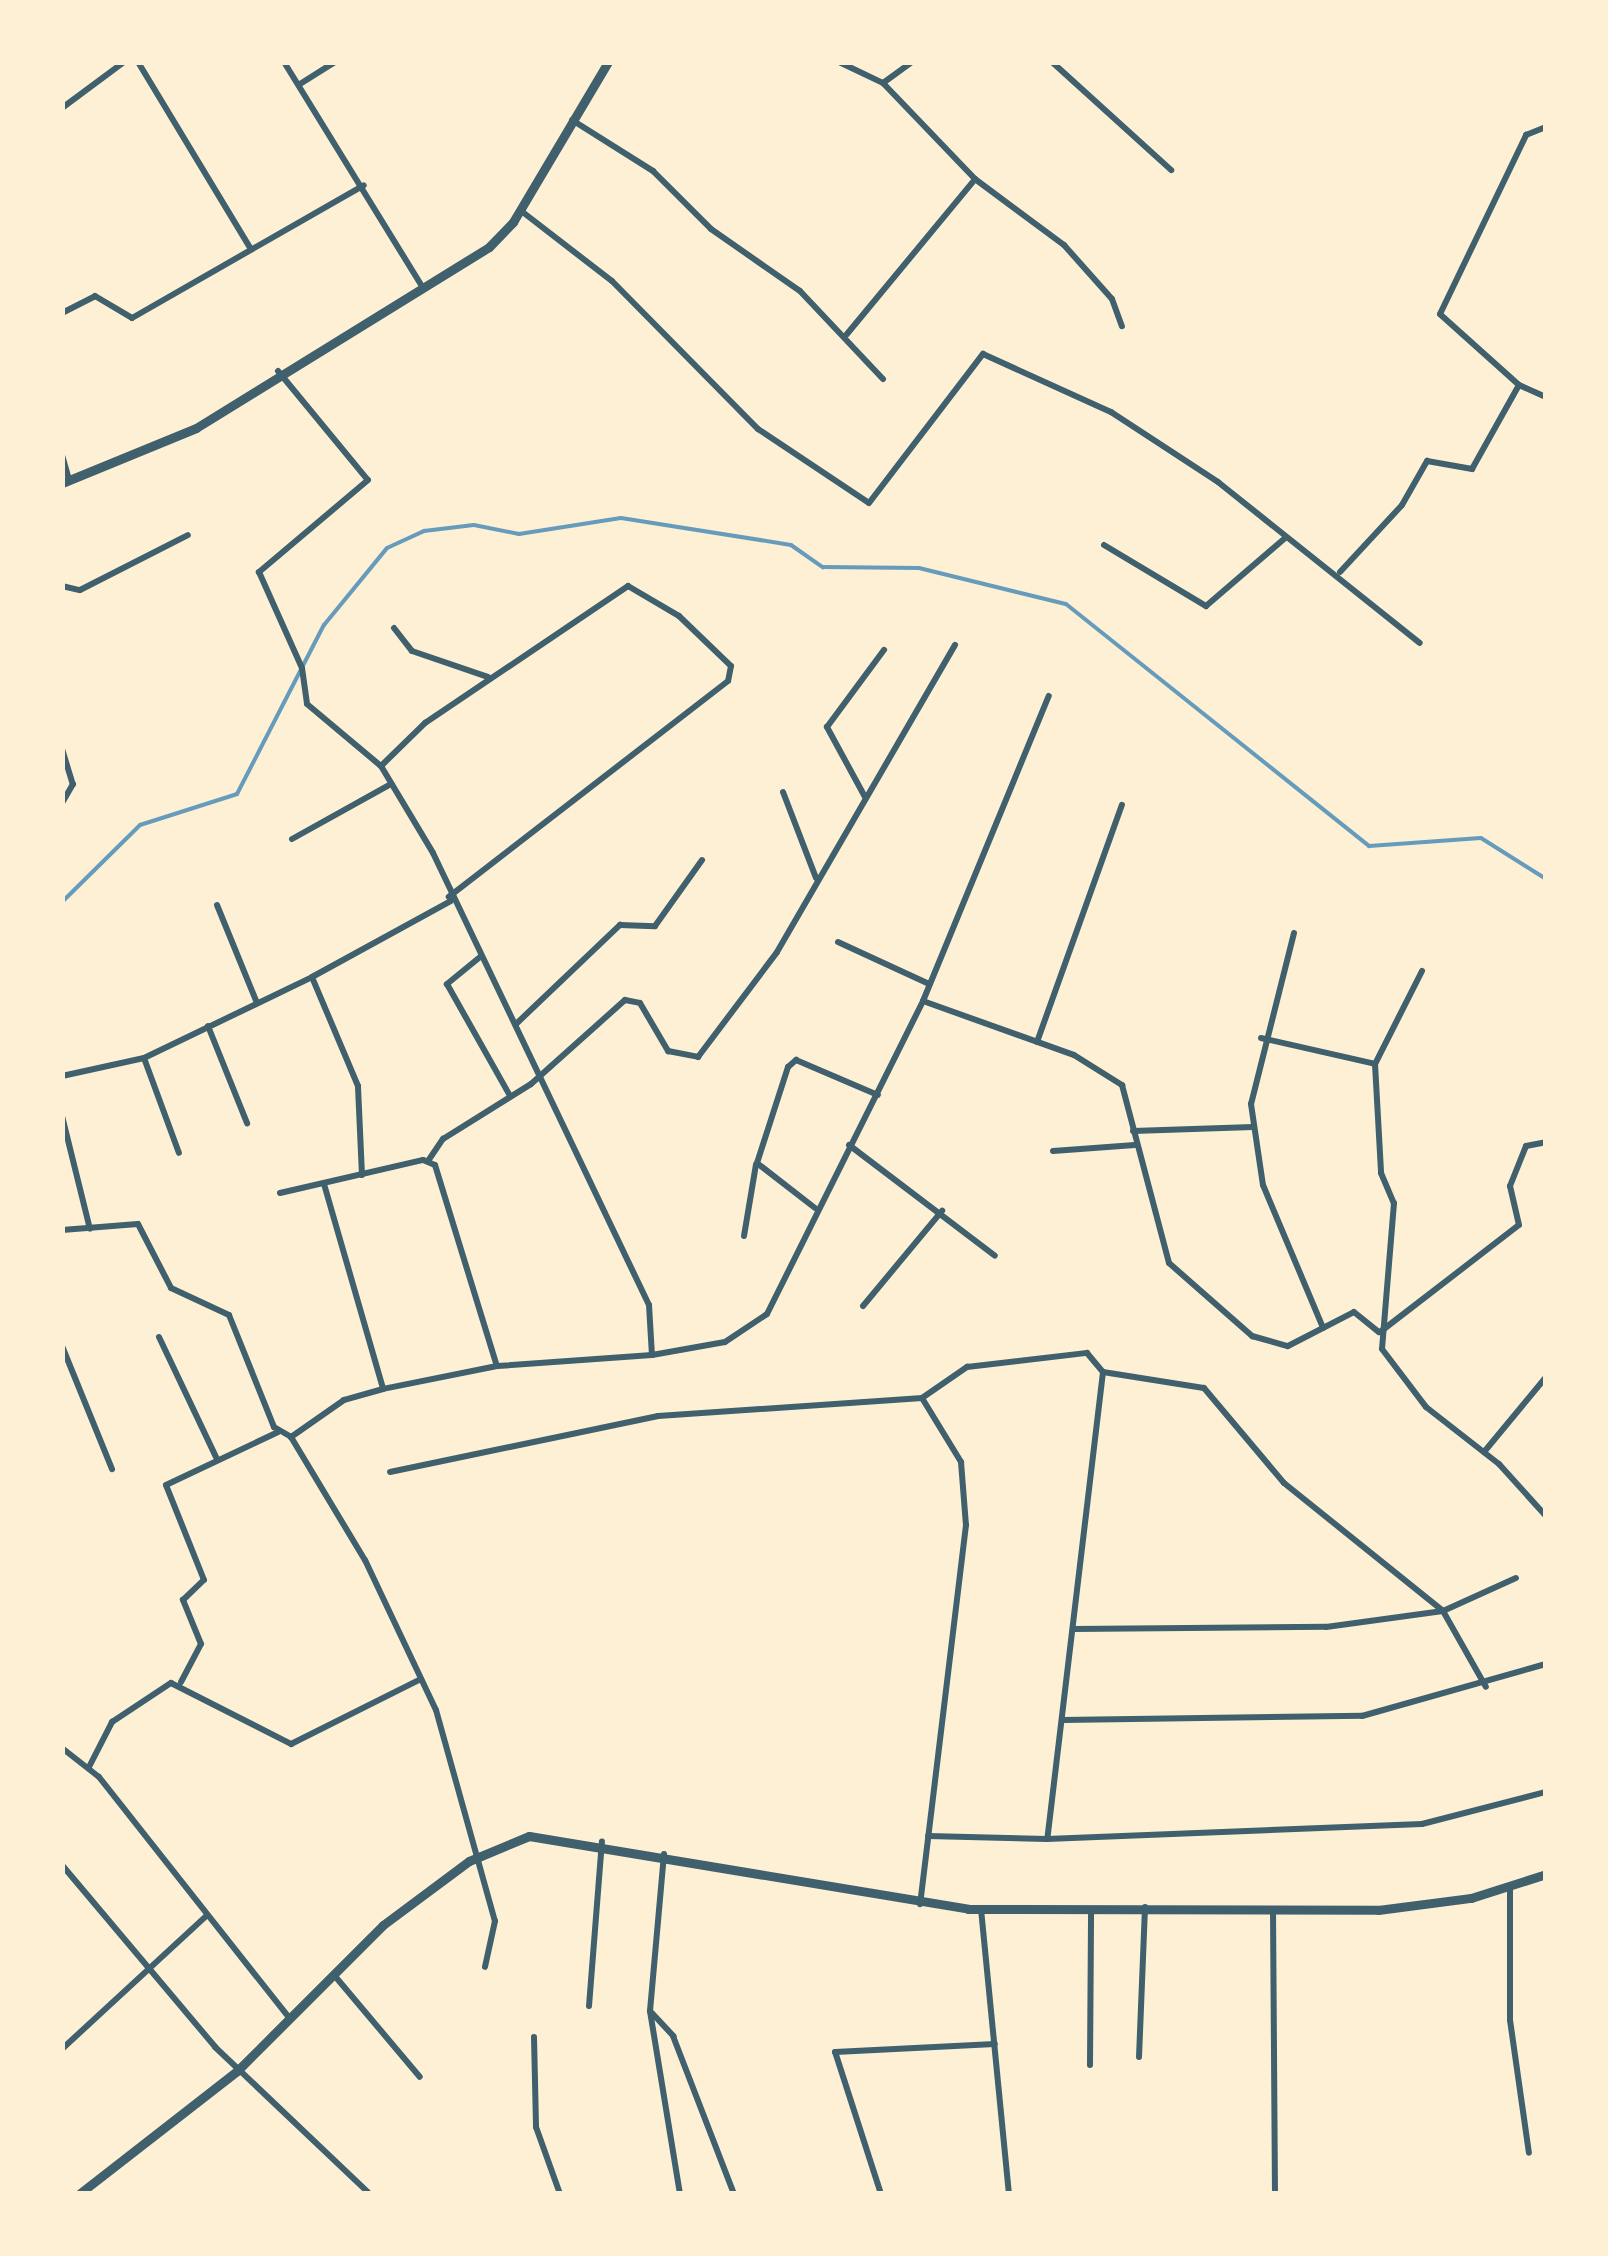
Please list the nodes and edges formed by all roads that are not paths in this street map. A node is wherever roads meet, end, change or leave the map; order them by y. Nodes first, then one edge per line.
1 (124, 62) edge
2 (138, 62) edge
3 (284, 62) edge
4 (335, 62) edge
5 (608, 62) edge
6 (839, 62) edge
7 (912, 62) edge
8 (1052, 62) edge
9 (883, 83) junction
10 (300, 84) junction
11 (62, 108) edge
12 (570, 119) junction
13 (1546, 127) edge
14 (1170, 170) dead end
15 (975, 179) junction
16 (364, 185) junction
17 (520, 210) junction
18 (252, 249) junction
19 (422, 286) junction
20 (62, 314) edge
21 (1122, 326) dead end
22 (847, 334) junction
23 (278, 371) junction
24 (883, 380) dead end
25 (1518, 385) junction
26 (1546, 397) edge
27 (62, 455) edge
28 (66, 482) edge
29 (188, 535) dead end
30 (1286, 538) junction
31 (1104, 545) dead end
32 (1340, 572) junction
33 (62, 586) edge
34 (394, 628) dead end
35 (1420, 644) dead end
36 (955, 645) dead end
37 (884, 650) dead end
38 (490, 677) junction
39 (1048, 696) dead end
40 (62, 749) edge
41 (381, 766) junction
42 (391, 784) junction
43 (783, 792) dead end
44 (864, 796) junction
45 (62, 803) edge
46 (1122, 805) dead end
47 (292, 838) dead end
48 (702, 860) dead end
49 (816, 880) junction
50 (450, 899) junction
51 (216, 905) dead end
52 (1294, 934) dead end
53 (838, 942) dead end
54 (480, 957) junction
55 (1422, 971) dead end
56 (312, 977) junction
57 (928, 983) junction
58 (923, 1002) junction
59 (256, 1004) junction
60 (516, 1024) junction
61 (208, 1026) junction
62 (1261, 1038) junction
63 (1037, 1042) junction
64 (144, 1058) junction
65 (1375, 1064) junction
66 (544, 1072) junction
67 (62, 1076) edge
68 (878, 1095) junction
69 (510, 1096) junction
70 (62, 1116) edge
71 (247, 1123) dead end
72 (1253, 1127) junction
73 (1133, 1132) junction
74 (1546, 1142) edge
75 (849, 1145) junction
76 (1136, 1145) junction
77 (1053, 1151) dead end
78 (179, 1154) dead end
79 (428, 1161) junction
80 (757, 1163) junction
81 (362, 1175) junction
82 (324, 1184) junction
83 (280, 1193) dead end
84 (814, 1208) junction
85 (942, 1211) junction
86 (90, 1229) junction
87 (62, 1230) edge
88 (744, 1236) dead end
89 (995, 1256) dead end
90 (863, 1306) dead end
91 (1324, 1328) junction
92 (1379, 1332) junction
93 (159, 1337) dead end
94 (62, 1346) edge
95 (652, 1354) junction
96 (497, 1366) junction
97 (1103, 1372) junction
98 (1546, 1378) edge
99 (382, 1389) junction
100 (922, 1398) junction
101 (278, 1432) junction
102 (291, 1437) junction
103 (1484, 1452) junction
104 (216, 1458) junction
105 (112, 1468) dead end
106 (390, 1472) dead end
107 (1546, 1516) edge
108 (1516, 1578) dead end
109 (1444, 1612) junction
110 (1072, 1629) junction
111 (1546, 1664) edge
112 (422, 1679) junction
113 (182, 1682) junction
114 (1486, 1687) junction
115 (1062, 1720) junction
116 (62, 1748) edge
117 (88, 1767) junction
118 (1546, 1792) edge
119 (928, 1836) junction
120 (1047, 1839) junction
121 (602, 1842) junction
122 (664, 1854) junction
123 (477, 1856) junction
124 (62, 1865) edge
125 (70, 1874) junction
126 (1546, 1874) edge
127 (62, 1881) edge
128 (1510, 1887) junction
129 (919, 1905) junction
130 (1145, 1906) junction
131 (1091, 1908) junction
132 (1273, 1908) junction
133 (981, 1909) junction
134 (206, 1916) junction
135 (155, 1966) junction
136 (484, 1967) dead end
137 (334, 1974) junction
138 (589, 2006) dead end
139 (650, 2011) junction
140 (290, 2019) junction
141 (534, 2036) dead end
142 (995, 2044) junction
143 (62, 2049) edge
144 (1139, 2057) dead end
145 (1090, 2065) dead end
146 (238, 2071) junction
147 (420, 2076) dead end
148 (1529, 2153) dead end
149 (79, 2194) edge
150 (370, 2194) edge
151 (560, 2194) edge
152 (680, 2194) edge
153 (734, 2194) edge
154 (881, 2194) edge
155 (1009, 2194) edge
156 (1275, 2194) edge

1 - 11 street
2 - 18 street
3 - 10 street
4 - 10 street
5 - 12 street
6 - 9 street
7 - 9 street
8 - 14 street
9 - 15 street
10 - 16 street
12 - 17 street
12 - 22 street
13 - 25 street
15 - 21 street
15 - 22 street
16 - 18 street
16 - 19 street
17 - 19 street
17 - 30 street
18 - 20 street
19 - 23 street
22 - 24 street
23 - 28 street
23 - 41 street
25 - 26 street
25 - 32 street
27 - 28 street
29 - 33 street
30 - 31 street
30 - 32 street
32 - 35 street
34 - 38 street
36 - 44 street
37 - 44 street
38 - 41 street
38 - 50 street
39 - 57 street
40 - 45 street
41 - 42 street
42 - 47 street
42 - 50 street
43 - 49 street
44 - 49 street
46 - 63 street
48 - 60 street
49 - 66 street
50 - 54 street
50 - 56 street
51 - 59 street
52 - 62 street
53 - 57 street
54 - 60 street
54 - 69 street
55 - 65 street
56 - 59 street
56 - 81 street
57 - 58 street
58 - 63 street
58 - 68 street
59 - 61 street
60 - 66 street
61 - 64 street
61 - 71 street
62 - 65 street
62 - 72 street
63 - 73 street
64 - 67 street
64 - 78 street
65 - 92 street
66 - 69 street
66 - 95 street
68 - 75 street
68 - 80 street
69 - 79 street
70 - 86 street
72 - 73 street
72 - 91 street
73 - 76 street
74 - 92 street
75 - 84 street
75 - 85 street
76 - 77 street
76 - 91 street
79 - 81 street
79 - 96 street
80 - 84 street
80 - 88 street
81 - 82 street
82 - 83 street
82 - 99 street
84 - 95 street
85 - 89 street
85 - 90 street
86 - 87 street
86 - 101 street
91 - 92 street
92 - 103 street
93 - 104 street
94 - 105 street
95 - 96 street
96 - 99 street
97 - 100 street
97 - 109 street
97 - 110 street
98 - 103 street
99 - 102 street
100 - 106 street
100 - 119 street
101 - 102 street
101 - 104 street
102 - 112 street
103 - 107 street
104 - 113 street
108 - 109 street
109 - 110 street
109 - 114 street
110 - 115 street
111 - 114 street
112 - 113 street
112 - 123 street
113 - 117 street
114 - 115 street
115 - 120 street
116 - 117 street
117 - 134 street
118 - 120 street
119 - 120 street
119 - 129 street
121 - 122 street
121 - 123 street
121 - 138 street
122 - 129 street
122 - 139 street
123 - 136 street
123 - 137 street
124 - 125 street
125 - 127 street
125 - 135 street
126 - 128 street
128 - 132 street
128 - 148 street
129 - 133 street
130 - 131 street
130 - 132 street
130 - 144 street
131 - 133 street
131 - 145 street
132 - 156 street
133 - 142 street
134 - 135 street
134 - 140 street
135 - 143 street
135 - 146 street
137 - 140 street
137 - 147 street
139 - 152 street
139 - 153 street
140 - 146 street
141 - 151 street
142 - 154 street
142 - 155 street
146 - 149 street
146 - 150 street

